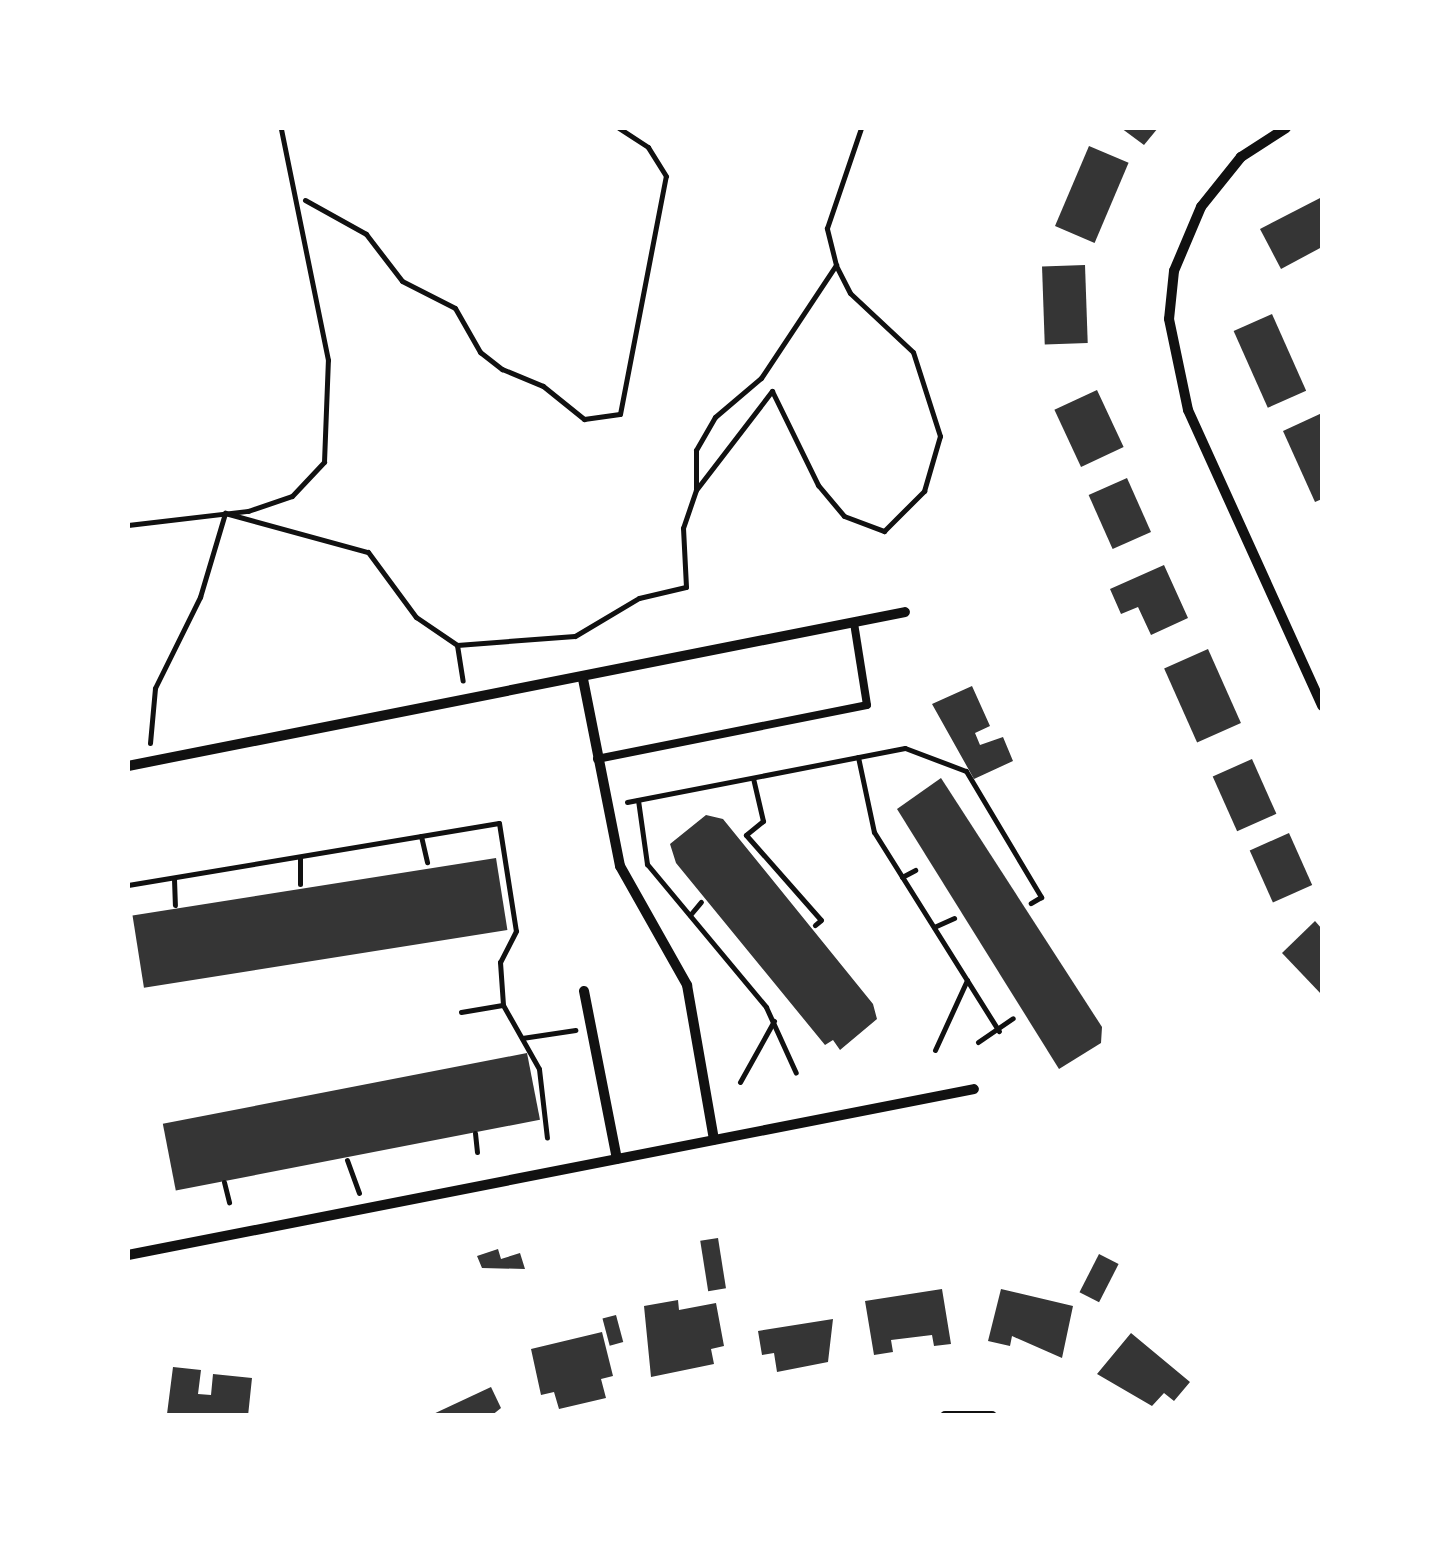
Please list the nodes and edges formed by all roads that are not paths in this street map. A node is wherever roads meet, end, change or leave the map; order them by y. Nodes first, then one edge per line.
1 (1286, 128) edge
2 (905, 612) dead end
3 (854, 623) junction
4 (583, 679) junction
5 (1322, 706) edge
6 (597, 760) junction
7 (128, 766) edge
8 (584, 991) dead end
9 (974, 1090) dead end
10 (714, 1140) junction
11 (618, 1159) junction
12 (128, 1255) edge
13 (945, 1416) edge
14 (992, 1416) edge

1 - 5 street
2 - 3 street
3 - 4 street
3 - 6 lane
4 - 6 street
4 - 7 street
6 - 10 street
8 - 11 street
9 - 10 street
10 - 11 street
11 - 12 street
13 - 14 street

